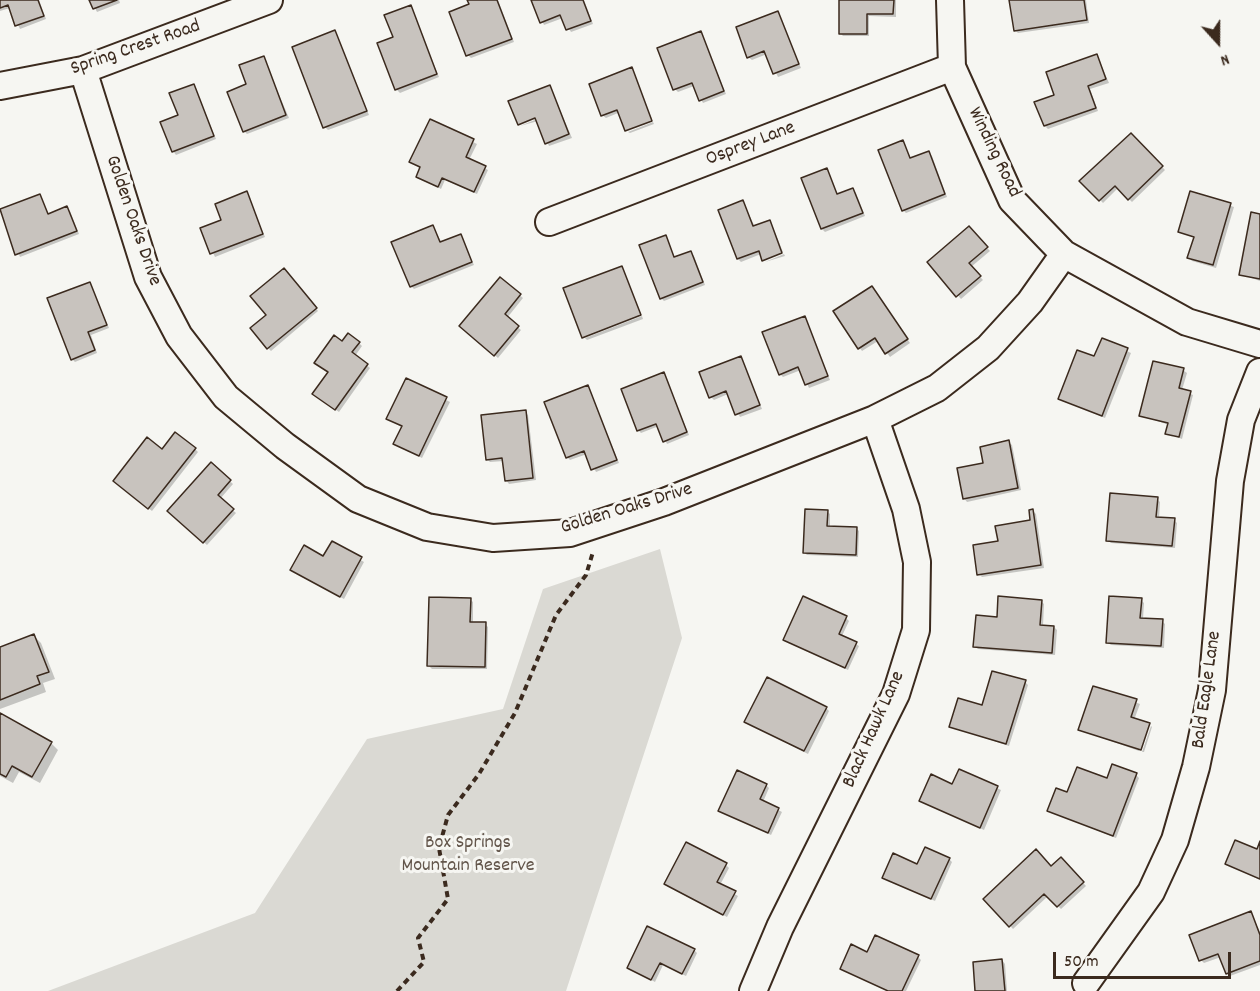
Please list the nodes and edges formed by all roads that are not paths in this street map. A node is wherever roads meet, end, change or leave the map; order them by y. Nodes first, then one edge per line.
1 (269, 0) edge
2 (950, 0) edge
3 (952, 68) junction
4 (83, 70) junction
5 (0, 86) edge
6 (549, 222) dead end
7 (1065, 254) junction
8 (1260, 344) edge
9 (1260, 372) edge
10 (875, 419) junction
11 (1086, 983) dead end
12 (753, 991) edge

1 - 4 street, Spring Crest Road
2 - 3 street, Winding Road
3 - 6 street, Osprey Lane
3 - 7 street, Winding Road
4 - 5 street, Spring Crest Road
4 - 10 street, Golden Oaks Drive
7 - 8 street, Winding Road
7 - 10 street, Golden Oaks Drive
9 - 11 street, Bald Eagle Lane
10 - 12 street, Black Hawk Lane

